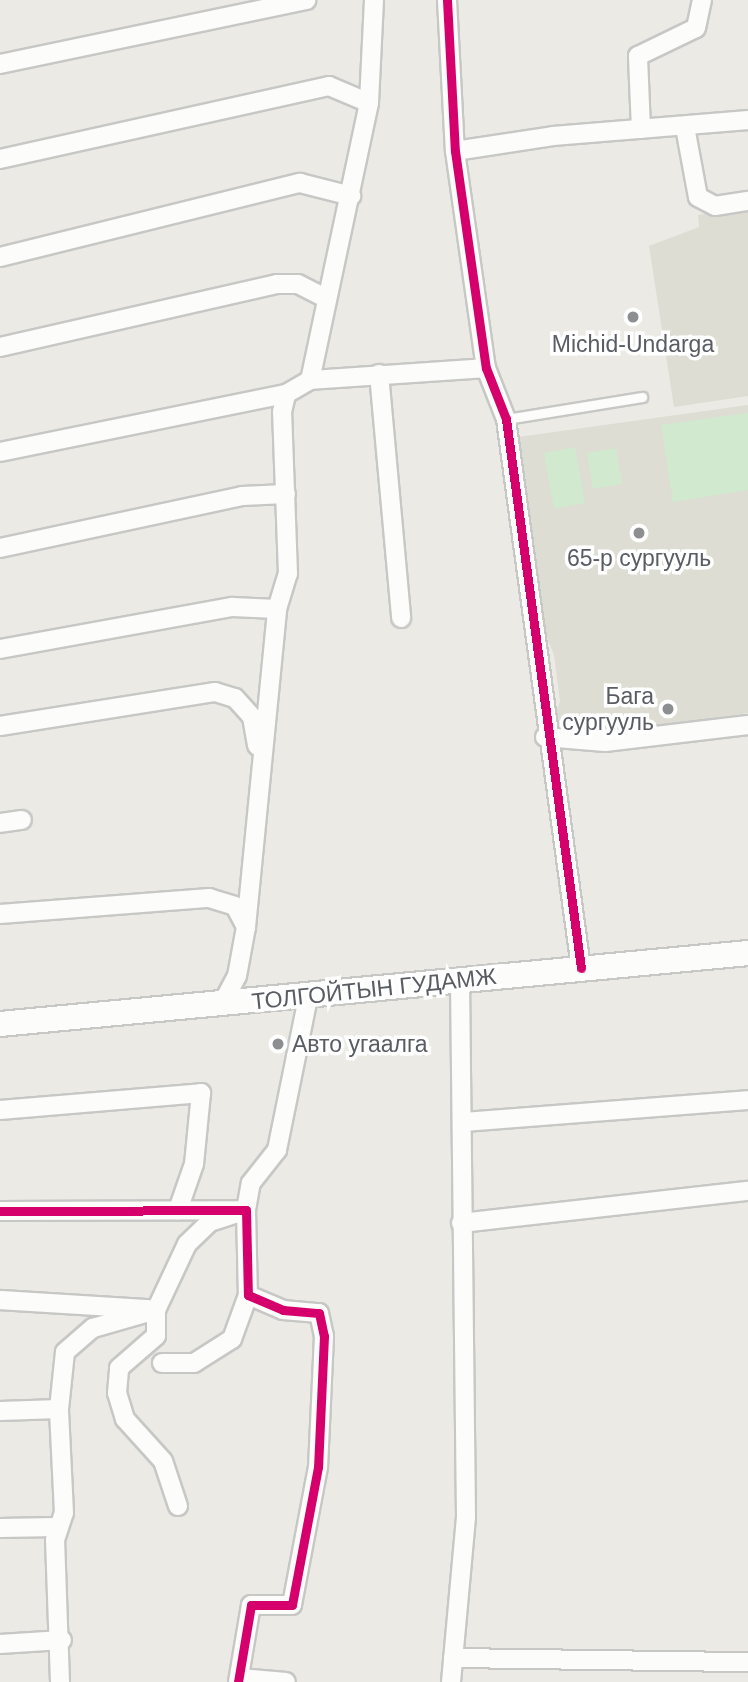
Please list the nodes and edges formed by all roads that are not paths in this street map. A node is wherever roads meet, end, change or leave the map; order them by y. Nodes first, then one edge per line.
1 (306, 0) edge
2 (374, 0) edge
3 (447, 0) edge
4 (702, 0) edge
5 (0, 64) edge
6 (369, 103) junction
7 (748, 120) edge
8 (685, 127) junction
9 (641, 129) junction
10 (455, 151) junction
11 (0, 159) edge
12 (351, 196) junction
13 (748, 201) edge
14 (0, 257) edge
15 (323, 297) junction
16 (0, 347) edge
17 (486, 368) junction
18 (379, 374) junction
19 (310, 380) junction
20 (286, 394) junction
21 (642, 397) dead end
22 (506, 419) junction
23 (0, 452) edge
24 (286, 494) junction
25 (0, 548) edge
26 (278, 609) junction
27 (401, 618) dead end
28 (0, 649) edge
29 (748, 725) edge
30 (0, 726) edge
31 (545, 737) junction
32 (260, 760) junction
33 (22, 820) dead end
34 (0, 823) edge
35 (0, 914) edge
36 (246, 927) junction
37 (748, 953) edge
38 (580, 968) junction
39 (460, 981) junction
40 (308, 998) junction
41 (222, 1004) junction
42 (0, 1024) edge
43 (748, 1100) edge
44 (0, 1110) edge
45 (463, 1122) junction
46 (748, 1191) edge
47 (178, 1210) junction
48 (246, 1210) junction
49 (0, 1211) edge
50 (461, 1223) junction
51 (248, 1295) junction
52 (0, 1300) edge
53 (156, 1310) junction
54 (162, 1363) dead end
55 (59, 1409) junction
56 (0, 1411) edge
57 (178, 1506) dead end
58 (56, 1527) junction
59 (0, 1528) edge
60 (62, 1640) junction
61 (0, 1644) edge
62 (453, 1658) junction
63 (748, 1662) edge
64 (239, 1680) edge
65 (60, 1682) edge
66 (286, 1682) edge
67 (451, 1682) edge

1 - 5 street
2 - 6 street
3 - 10 street
4 - 9 street
6 - 11 street
6 - 12 street
7 - 8 street
8 - 9 street
8 - 13 street
9 - 10 street
10 - 17 street
12 - 14 street
12 - 15 street
15 - 16 street
15 - 19 street
17 - 18 street
17 - 22 street
18 - 19 street
18 - 27 street
19 - 20 street
20 - 23 street
20 - 24 street
21 - 22 lane
22 - 31 street
24 - 25 street
24 - 26 street
26 - 28 street
26 - 32 street
29 - 31 street
30 - 32 street
31 - 38 street
32 - 36 street
33 - 34 street
35 - 36 street
36 - 41 street
37 - 38 main road, ТОЛГОЙТЫН ГУДАМЖ
38 - 39 main road, ТОЛГОЙТЫН ГУДАМЖ
39 - 40 main road, ТОЛГОЙТЫН ГУДАМЖ
39 - 45 street
40 - 41 main road, ТОЛГОЙТЫН ГУДАМЖ
40 - 48 street
41 - 42 main road, ТОЛГОЙТЫН ГУДАМЖ
43 - 45 street
44 - 47 street
45 - 50 street
46 - 50 street
47 - 48 street
47 - 49 street
48 - 51 street
48 - 53 street
50 - 62 street
51 - 54 street
51 - 64 street
52 - 53 street
53 - 55 street
53 - 57 street
55 - 56 street
55 - 58 street
58 - 59 street
58 - 60 street
60 - 61 street
60 - 65 street
62 - 63 street
62 - 67 street
64 - 66 street

